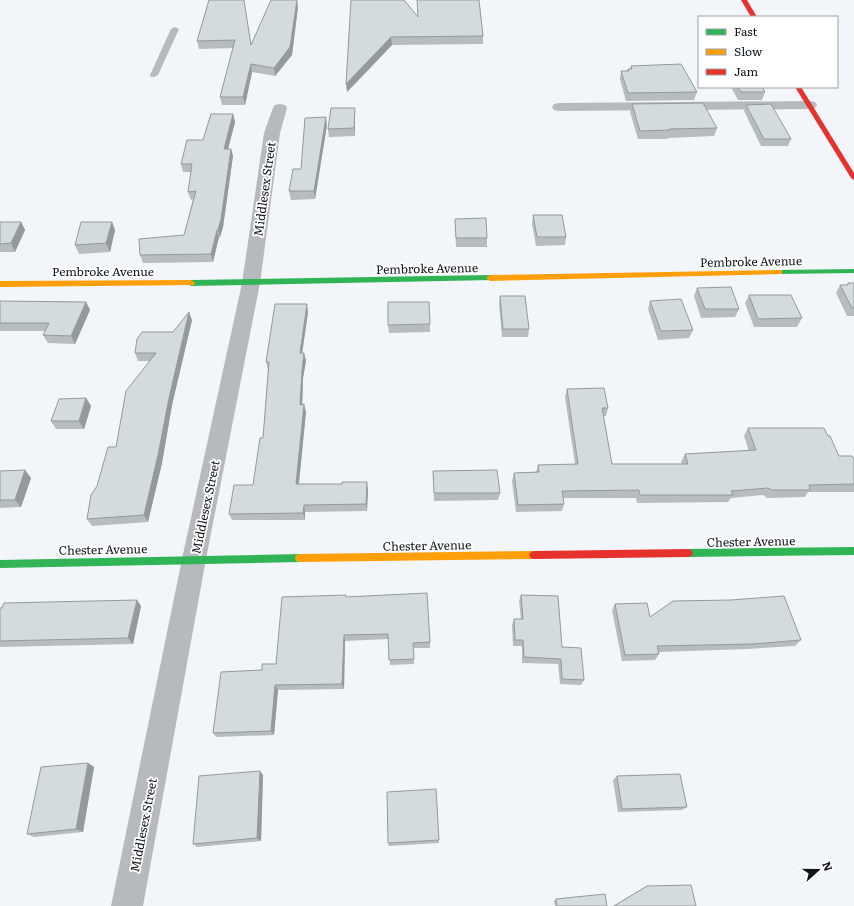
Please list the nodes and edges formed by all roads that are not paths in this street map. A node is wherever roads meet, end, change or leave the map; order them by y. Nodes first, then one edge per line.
1 (744, 0) edge
2 (753, 16) edge
3 (175, 29) dead end
4 (154, 75) dead end
5 (799, 88) edge
6 (810, 105) junction
7 (559, 107) dead end
8 (280, 108) dead end
9 (854, 178) edge
10 (854, 271) edge
11 (251, 283) junction
12 (0, 284) edge
13 (854, 551) edge
14 (194, 560) junction
15 (0, 564) edge
16 (127, 906) edge

1 - 2 street
3 - 4 lane
5 - 6 street
6 - 7 street
6 - 9 street
8 - 11 street, Middlesex Street
10 - 11 street, Pembroke Avenue
11 - 12 street, Pembroke Avenue
11 - 14 street, Middlesex Street
13 - 14 street, Chester Avenue
14 - 15 street, Chester Avenue
14 - 16 street, Middlesex Street

